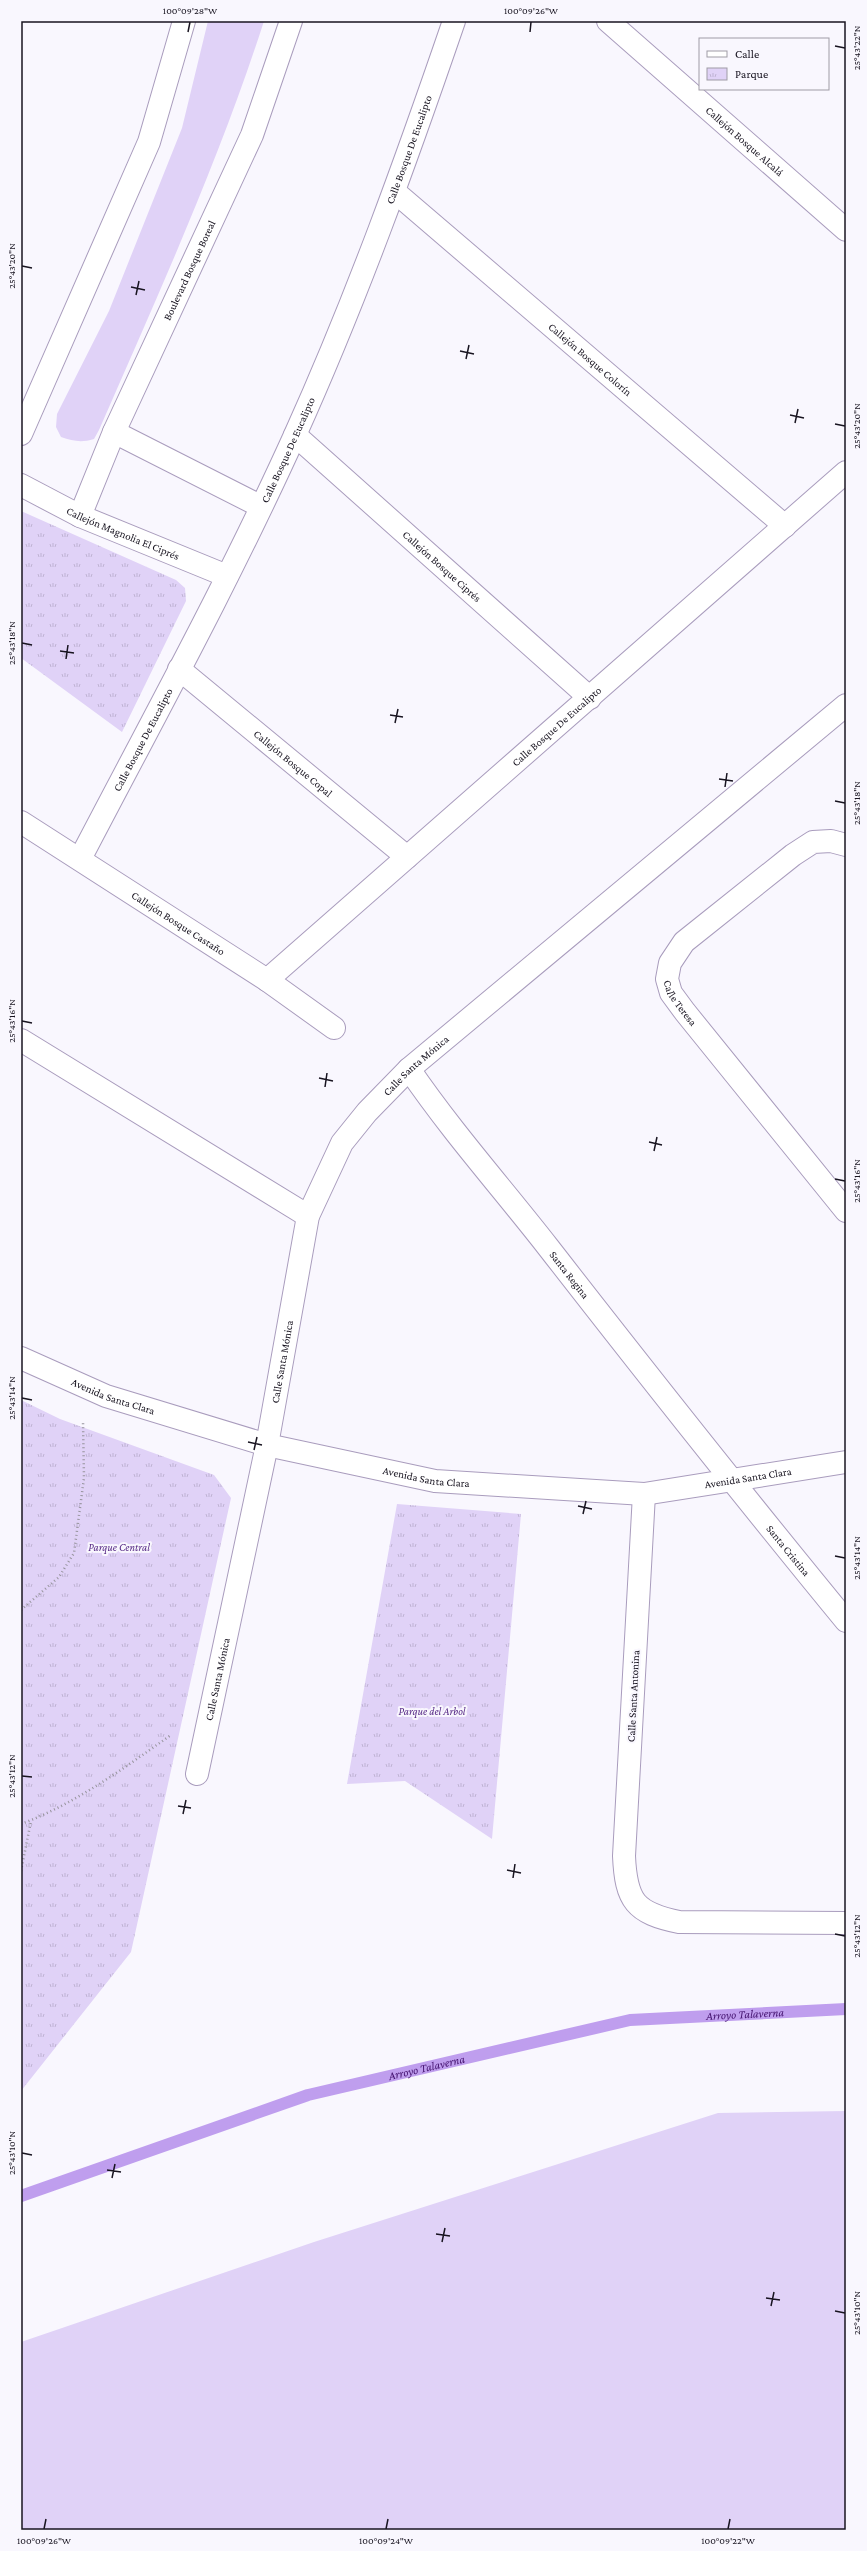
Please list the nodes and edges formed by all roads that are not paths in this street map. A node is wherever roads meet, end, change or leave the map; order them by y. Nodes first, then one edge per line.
1 (184, 21) edge
2 (291, 21) edge
3 (454, 21) edge
4 (608, 21) edge
5 (395, 192) junction
6 (846, 230) edge
7 (29, 396) edge
8 (114, 432) junction
9 (21, 434) edge
10 (295, 435) junction
11 (846, 472) edge
12 (21, 485) edge
13 (260, 506) junction
14 (80, 516) junction
15 (785, 526) junction
16 (227, 576) junction
17 (179, 669) junction
18 (590, 698) junction
19 (846, 706) edge
20 (21, 822) edge
21 (846, 845) edge
22 (407, 857) junction
23 (80, 859) junction
24 (267, 980) junction
25 (334, 1028) dead end
26 (21, 1040) edge
27 (409, 1069) junction
28 (846, 1211) edge
29 (308, 1216) junction
30 (21, 1358) edge
31 (267, 1445) junction
32 (846, 1462) edge
33 (731, 1480) junction
34 (644, 1494) junction
35 (846, 1621) edge
36 (197, 1774) dead end
37 (846, 1923) edge

1 - 7 street
2 - 8 street, Boulevard Bosque Boreal
3 - 5 street, Calle Bosque De Eucalipto
4 - 6 street, Callejón Bosque Alcalá
5 - 10 street, Calle Bosque De Eucalipto
5 - 15 street, Callejón Bosque Colorín
7 - 9 street
8 - 13 street
8 - 14 street, Boulevard Bosque Boreal
10 - 13 street, Calle Bosque De Eucalipto
10 - 18 street, Callejón Bosque Ciprés
11 - 15 street, Calle Bosque De Eucalipto
12 - 14 street, Callejón Magnolia El Ciprés
13 - 16 street, Calle Bosque De Eucalipto
14 - 16 street, Callejón Magnolia El Ciprés
15 - 18 street, Calle Bosque De Eucalipto
16 - 17 street, Calle Bosque De Eucalipto
17 - 22 street, Callejón Bosque Copal
17 - 23 street, Calle Bosque De Eucalipto
18 - 22 street, Calle Bosque De Eucalipto
19 - 27 street, Calle Santa Mónica
20 - 23 street, Callejón Bosque Castaño
21 - 28 street, Calle Teresa
22 - 24 street, Calle Bosque De Eucalipto
23 - 24 street, Callejón Bosque Castaño
24 - 25 street, Callejón Bosque Castaño
26 - 29 street
27 - 29 street, Calle Santa Mónica
27 - 33 street, Santa Regina
29 - 31 street, Calle Santa Mónica
30 - 31 street, Avenida Santa Clara
31 - 34 street, Avenida Santa Clara
31 - 36 street, Calle Santa Mónica
32 - 33 street, Avenida Santa Clara
33 - 34 street, Avenida Santa Clara
33 - 35 street, Santa Cristina
34 - 37 street, Calle Santa Antonina

